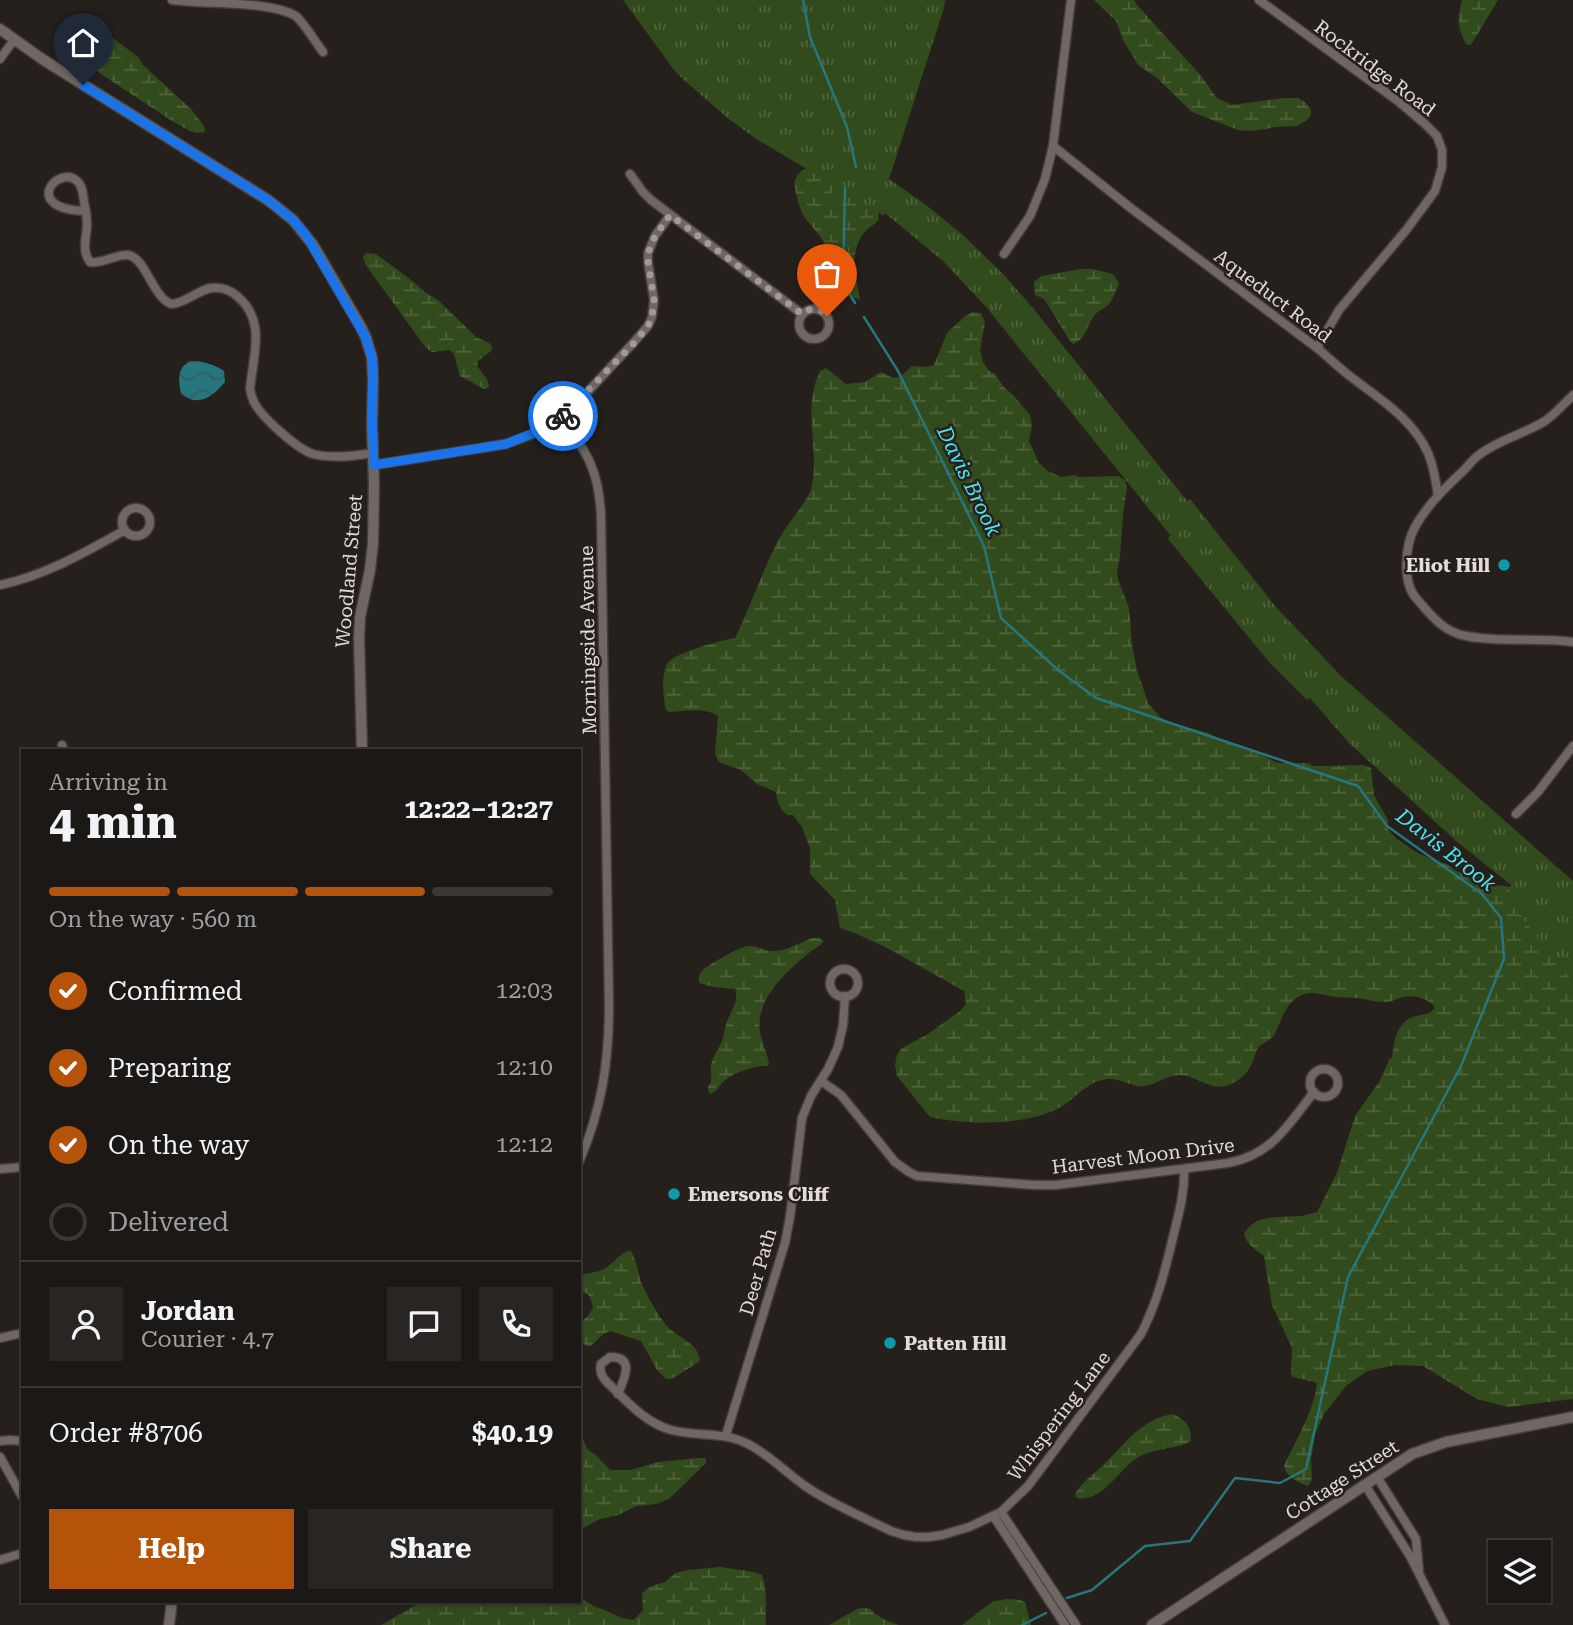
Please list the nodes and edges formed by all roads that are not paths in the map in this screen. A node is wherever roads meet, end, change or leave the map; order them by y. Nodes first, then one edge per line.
1 (172, 0) edge
2 (196, 0) edge
3 (1071, 0) edge
4 (1259, 0) edge
5 (0, 29) edge
6 (14, 40) junction
7 (323, 51) dead end
8 (0, 59) edge
9 (1053, 146) junction
10 (631, 174) dead end
11 (86, 211) junction
12 (670, 215) junction
13 (1004, 254) dead end
14 (802, 314) dead end
15 (1317, 348) junction
16 (1573, 396) edge
17 (561, 419) junction
18 (373, 453) junction
19 (374, 465) junction
20 (1438, 496) junction
21 (125, 530) dead end
22 (0, 585) edge
23 (1573, 642) edge
24 (1573, 746) edge
25 (362, 749) edge
26 (1516, 814) dead end
27 (845, 996) dead end
28 (821, 1081) junction
29 (1314, 1092) dead end
30 (581, 1157) edge
31 (21, 1167) edge
32 (0, 1169) edge
33 (1184, 1169) junction
34 (21, 1334) edge
35 (0, 1338) edge
36 (618, 1394) dead end
37 (1573, 1417) edge
38 (726, 1435) junction
39 (0, 1441) edge
40 (21, 1441) edge
41 (0, 1457) edge
42 (1377, 1476) junction
43 (1365, 1485) junction
44 (21, 1494) edge
45 (997, 1514) junction
46 (21, 1554) edge
47 (0, 1560) edge
48 (1420, 1575) junction
49 (172, 1603) edge
50 (169, 1625) edge
51 (1065, 1625) edge
52 (1076, 1625) edge
53 (1152, 1625) edge
54 (1445, 1625) edge

1 - 2 street
2 - 7 street
3 - 9 street
4 - 15 street, Rockridge Road
5 - 6 street, Woodland Street
6 - 8 street
6 - 18 street, Woodland Street
9 - 13 street
9 - 15 street, Aqueduct Road
10 - 12 street
11 - 11 street
11 - 18 street
12 - 14 street
12 - 17 street
15 - 20 street, Aqueduct Road
16 - 20 street
17 - 19 street
17 - 30 street, Morningside Avenue
18 - 19 street, Woodland Street
19 - 25 street, Woodland Street
20 - 23 street
21 - 22 street
24 - 26 street
27 - 28 street, Deer Path
28 - 33 street, Harvest Moon Drive
28 - 38 street, Deer Path
29 - 33 street, Harvest Moon Drive
31 - 32 street
33 - 45 street, Whispering Lane
34 - 35 street
36 - 38 street, Whispering Lane
37 - 42 street, Cottage Street
38 - 45 street, Whispering Lane
39 - 40 street
41 - 44 street
42 - 43 street, Cottage Street
42 - 48 street
43 - 48 street
43 - 53 street, Cottage Street
45 - 51 street
45 - 52 street
46 - 47 street
48 - 54 street
49 - 50 street

